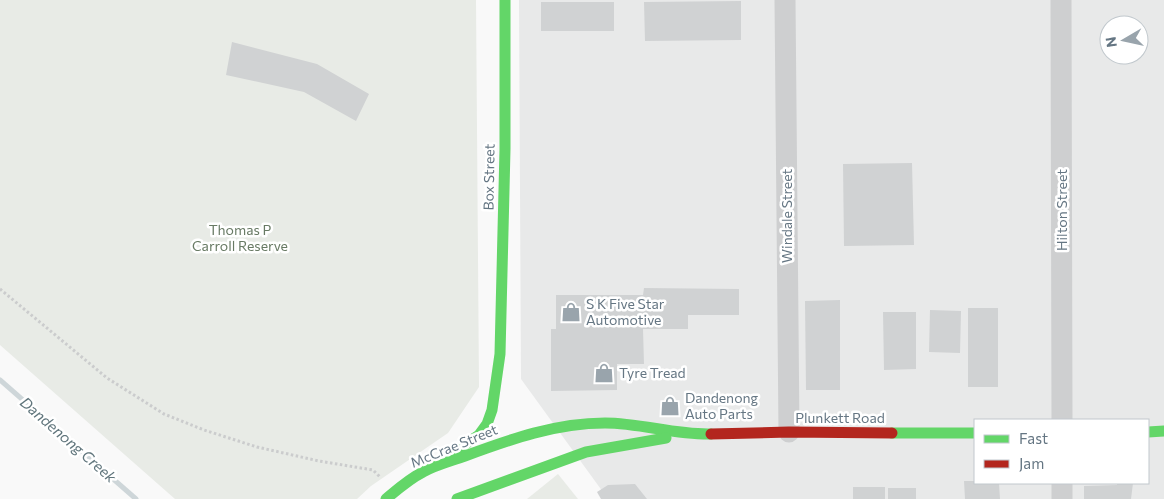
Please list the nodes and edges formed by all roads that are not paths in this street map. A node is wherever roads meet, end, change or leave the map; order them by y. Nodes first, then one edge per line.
1 (504, 0) edge
2 (785, 0) edge
3 (1061, 0) edge
4 (500, 354) junction
5 (505, 391) dead end
6 (1062, 419) edge
7 (1164, 431) edge
8 (789, 432) junction
9 (1149, 432) edge
10 (974, 433) edge
11 (705, 434) junction
12 (510, 435) junction
13 (504, 456) dead end
14 (424, 471) junction
15 (493, 475) dead end
16 (1062, 484) edge
17 (471, 493) junction
18 (386, 499) edge
19 (457, 499) edge
20 (1062, 499) edge

1 - 4 main road, Box Street
2 - 8 street, Windale Street
3 - 6 street, Hilton Street
4 - 5 main road, Box Street
4 - 14 main road, Box Street
7 - 9 main road
8 - 10 main road, Plunkett Road
8 - 11 main road, Plunkett Road
11 - 12 main road, Plunkett Road
11 - 17 main road, Plunkett Road
12 - 13 main road
12 - 14 main road, McCrae Street
14 - 18 main road, McCrae Street
15 - 17 main road
16 - 20 street
17 - 19 main road

